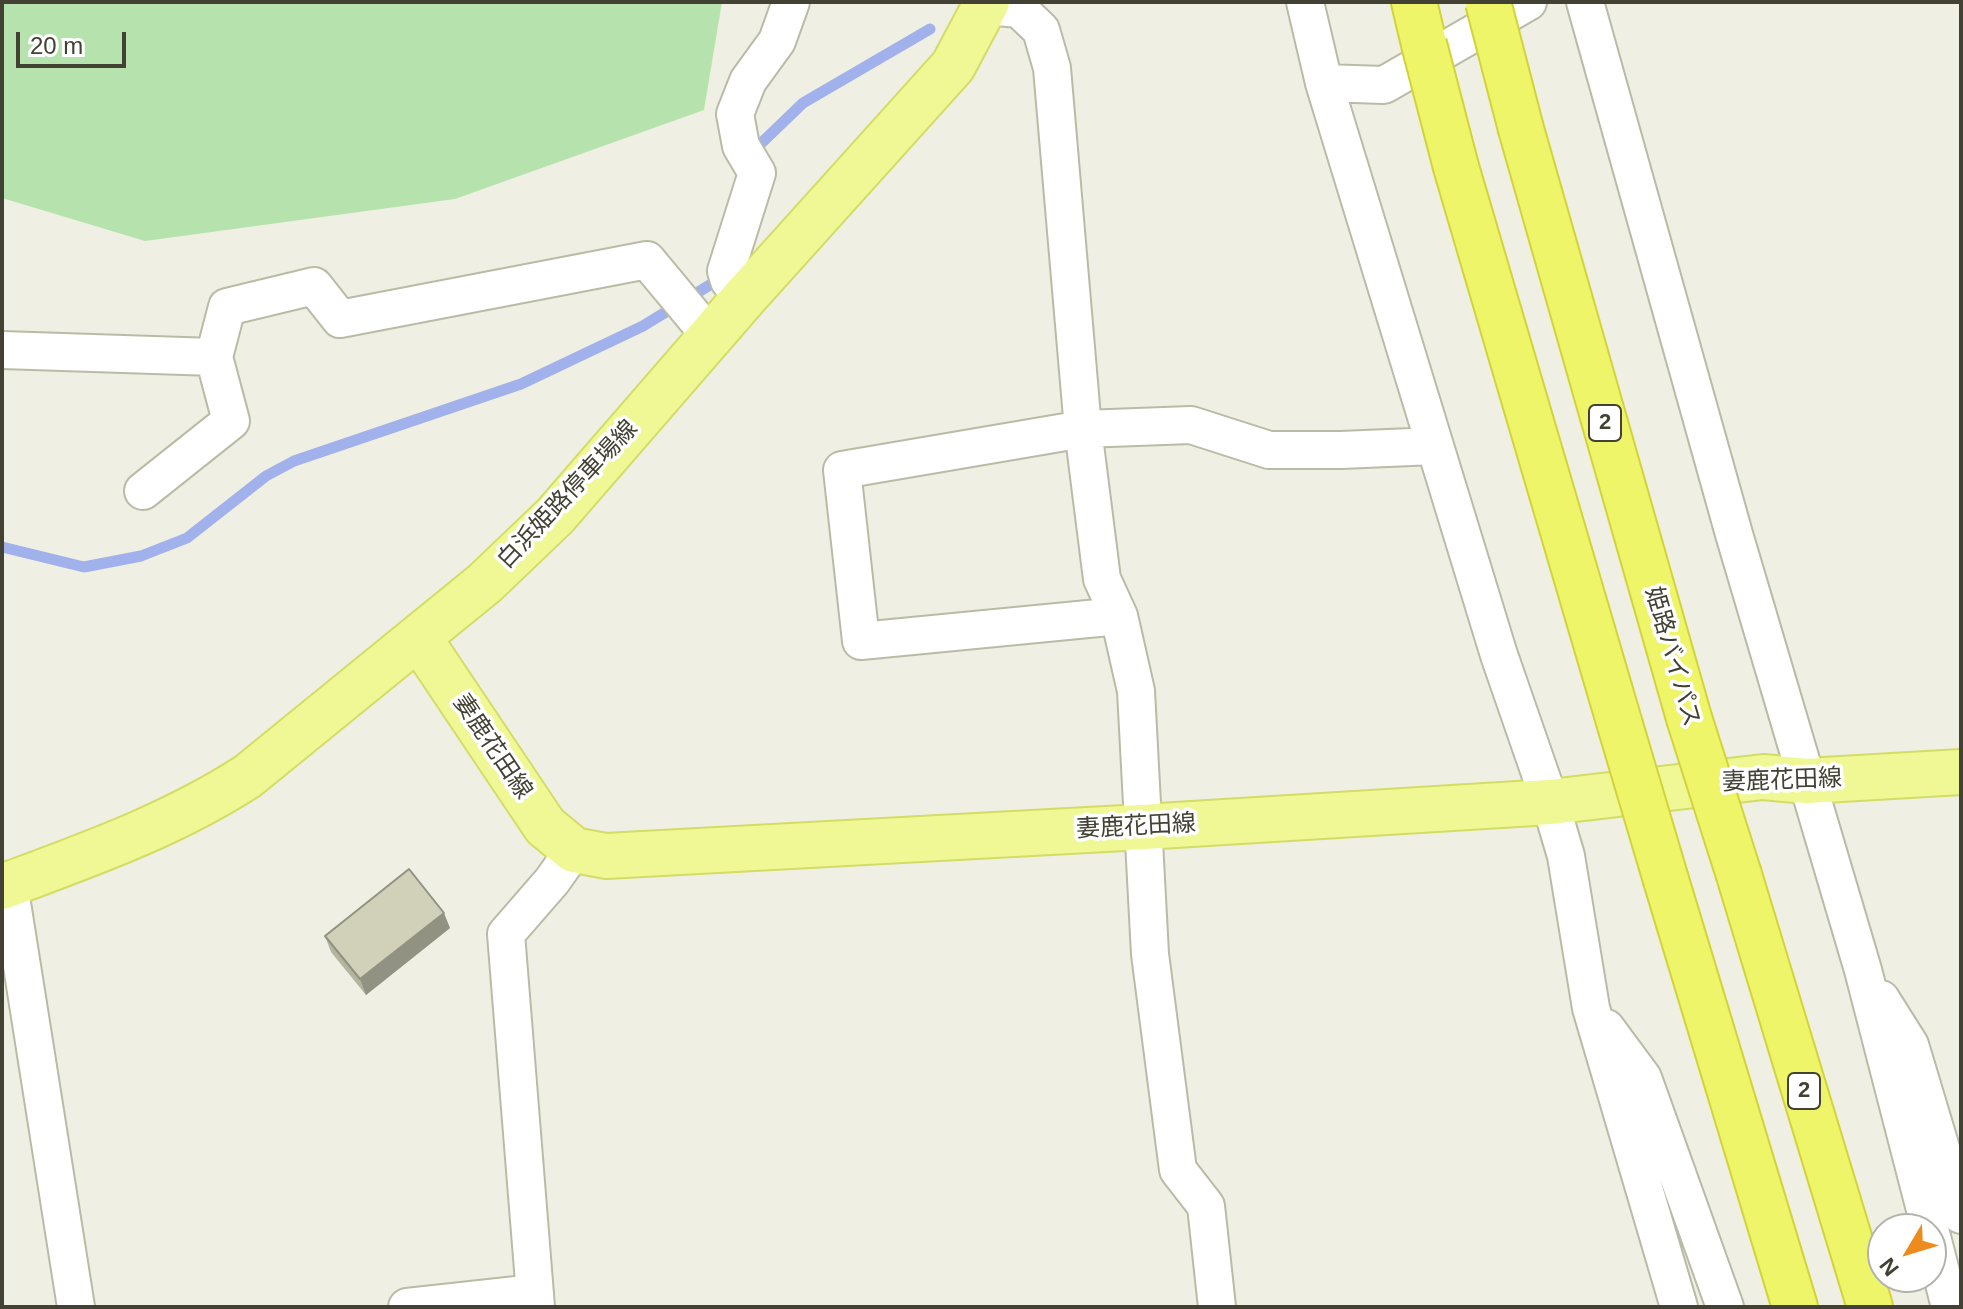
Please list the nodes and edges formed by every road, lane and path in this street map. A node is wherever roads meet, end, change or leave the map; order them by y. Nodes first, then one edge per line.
1 (791, 2) edge
2 (1305, 2) edge
3 (1414, 2) edge
4 (1488, 2) edge
5 (1528, 2) edge
6 (1585, 2) edge
7 (986, 4) edge
8 (1324, 83) junction
9 (745, 297) junction
10 (692, 313) junction
11 (2, 350) edge
12 (214, 357) junction
13 (1083, 429) junction
14 (1435, 446) junction
15 (143, 491) dead end
16 (1119, 616) junction
17 (419, 638) junction
18 (1961, 772) edge
19 (1807, 781) junction
20 (1550, 802) junction
21 (1143, 827) junction
22 (574, 850) junction
23 (6, 885) edge
24 (1863, 970) junction
25 (1591, 1008) junction
26 (1925, 1213) edge
27 (1961, 1215) edge
28 (536, 1300) edge
29 (76, 1307) edge
30 (407, 1307) edge
31 (1217, 1307) edge
32 (1679, 1307) edge
33 (1725, 1307) edge
34 (1795, 1307) edge
35 (1870, 1307) edge

1 - 9 street
2 - 8 street
3 - 34 highway, bridge
4 - 35 highway, 姫路バイパス / 2, bridge
5 - 8 street
6 - 19 street
7 - 9 main road, 白浜姫路停車場線
7 - 13 street
8 - 14 street
9 - 10 main road, 白浜姫路停車場線
10 - 12 street
10 - 17 main road, 白浜姫路停車場線
11 - 12 street
12 - 15 street
13 - 14 street
13 - 16 street
13 - 16 street
14 - 20 street
16 - 21 street
17 - 22 main road, 妻鹿花田線
17 - 23 main road, 白浜姫路停車場線
18 - 19 main road, 妻鹿花田線
19 - 20 main road, 妻鹿花田線
19 - 24 street
20 - 21 main road, 妻鹿花田線
20 - 25 street
21 - 22 main road, 妻鹿花田線
21 - 31 street
22 - 28 street
23 - 29 street
24 - 26 street
24 - 27 street
25 - 32 street
25 - 33 street
28 - 30 street

